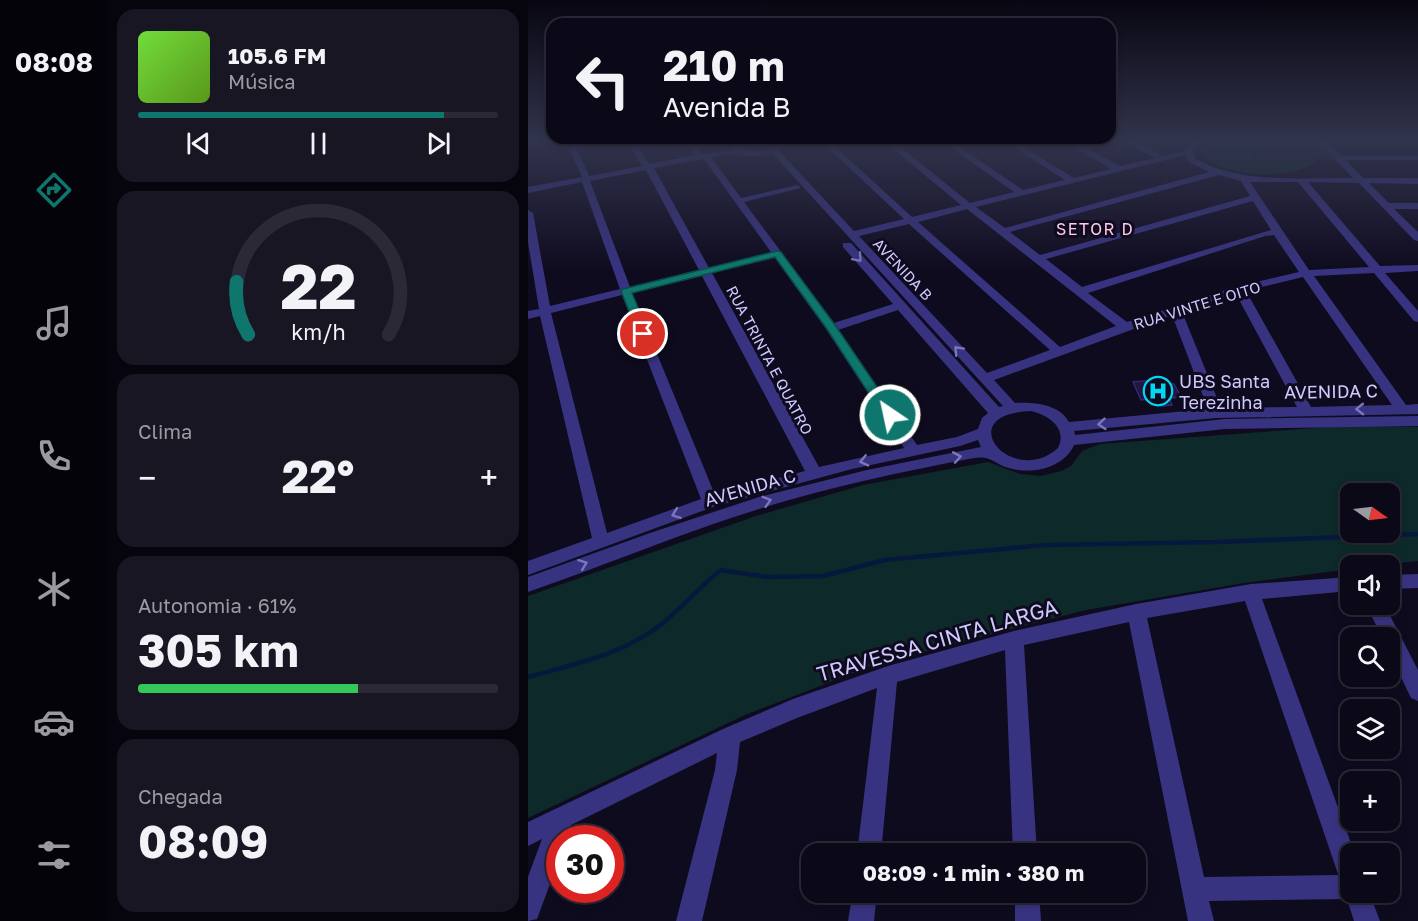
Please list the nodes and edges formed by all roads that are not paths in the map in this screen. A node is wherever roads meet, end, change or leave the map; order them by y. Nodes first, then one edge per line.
1 (544, 185) edge
2 (588, 185) edge
3 (658, 185) edge
4 (725, 185) edge
5 (794, 185) edge
6 (813, 185) edge
7 (872, 185) edge
8 (943, 185) edge
9 (1009, 185) edge
10 (1052, 185) edge
11 (1172, 185) edge
12 (1247, 185) edge
13 (1305, 185) edge
14 (1367, 185) edge
15 (528, 188) edge
16 (797, 188) junction
17 (1021, 193) junction
18 (1255, 198) junction
19 (738, 201) junction
20 (968, 206) junction
21 (1387, 206) junction
22 (1418, 206) edge
23 (528, 213) edge
24 (910, 220) junction
25 (1003, 231) junction
26 (1277, 232) junction
27 (851, 235) junction
28 (1418, 237) edge
29 (777, 254) junction
30 (1039, 258) junction
31 (1418, 268) edge
32 (1375, 269) junction
33 (706, 272) junction
34 (1307, 273) junction
35 (1239, 289) junction
36 (626, 291) junction
37 (1082, 291) junction
38 (900, 306) junction
39 (545, 311) junction
40 (1176, 311) junction
41 (528, 315) edge
42 (1418, 318) edge
43 (1125, 327) junction
44 (831, 328) junction
45 (1059, 352) junction
46 (984, 379) junction
47 (1012, 408) junction
48 (1402, 409) junction
49 (1418, 409) edge
50 (1306, 410) junction
51 (996, 413) junction
52 (1216, 413) junction
53 (1418, 422) edge
54 (982, 433) junction
55 (1067, 434) junction
56 (913, 450) junction
57 (990, 452) junction
58 (814, 473) junction
59 (710, 502) junction
60 (601, 542) junction
61 (528, 568) edge
62 (1418, 580) edge
63 (1400, 581) edge
64 (528, 585) edge
65 (1340, 585) edge
66 (1251, 592) junction
67 (1136, 612) junction
68 (1380, 615) edge
69 (1014, 639) junction
70 (888, 675) junction
71 (1418, 691) edge
72 (730, 736) junction
73 (562, 818) junction
74 (528, 834) edge
75 (870, 843) edge
76 (1024, 843) edge
77 (1340, 846) edge
78 (1340, 887) edge
79 (1195, 889) junction
80 (863, 903) edge
81 (1027, 903) edge
82 (1361, 903) edge
83 (528, 910) edge
84 (689, 921) edge
85 (861, 921) edge
86 (1028, 921) edge
87 (1201, 921) edge
88 (1367, 921) edge

1 - 15 street
2 - 36 street
3 - 33 street, RUA TRINTA E QUATRO
4 - 19 street
5 - 16 street, AVENIDA B
6 - 27 street, AVENIDA B
7 - 24 street
8 - 20 street
9 - 17 street
10 - 17 street
11 - 25 street
12 - 18 street
13 - 32 street
14 - 21 street
16 - 19 street
16 -> 38 street, AVENIDA B
17 - 20 street
18 - 26 street
18 - 30 street
19 - 29 street
20 - 24 street
20 - 25 street
21 - 22 street
21 - 28 street
23 - 39 street
24 - 27 street
24 - 45 street
25 - 30 street
26 - 34 street
26 - 37 street
46 -> 27 street, AVENIDA B
29 - 33 street
29 - 44 street
30 - 37 street
31 - 32 street, RUA VINTE E OITO
32 - 34 street, RUA VINTE E OITO
32 - 42 street
33 - 36 street
33 - 58 street, RUA TRINTA E QUATRO
34 - 35 street, RUA VINTE E OITO
34 - 48 street
35 - 40 street, RUA VINTE E OITO
35 - 50 street
36 - 39 street
36 - 59 street
37 - 43 street
38 - 44 street
38 - 51 street, AVENIDA B
39 - 41 street
39 - 60 street
40 - 43 street, RUA VINTE E OITO
40 - 52 street
43 - 45 street, RUA VINTE E OITO
44 - 56 street
45 - 46 street, RUA VINTE E OITO
46 - 47 street, AVENIDA B
47 - 51 street
47 - 55 street
48 - 49 street, AVENIDA C
48 -> 50 street, AVENIDA C
50 - 52 street, AVENIDA C
51 - 54 street
52 -> 55 street, AVENIDA C
53 - 55 street, AVENIDA C
54 - 56 street, AVENIDA C
54 - 57 street
55 - 57 street
56 -> 58 street, AVENIDA C
64 -> 57 street, AVENIDA C
58 - 59 street, AVENIDA C
59 -> 60 street, AVENIDA C
60 - 61 street, AVENIDA C
62 - 63 street
65 - 66 street, TRAVESSA CINTA LARGA
66 - 67 street, TRAVESSA CINTA LARGA
66 - 77 street
67 - 69 street, TRAVESSA CINTA LARGA
67 - 79 street
68 - 71 street
69 - 70 street, TRAVESSA CINTA LARGA
69 - 76 street
70 - 72 street, TRAVESSA CINTA LARGA
70 - 75 street
72 - 73 street, TRAVESSA CINTA LARGA
72 - 84 street
73 - 74 street, TRAVESSA CINTA LARGA
73 - 83 street
78 - 79 street
79 - 87 street
80 - 85 street
81 - 86 street
82 - 88 street

